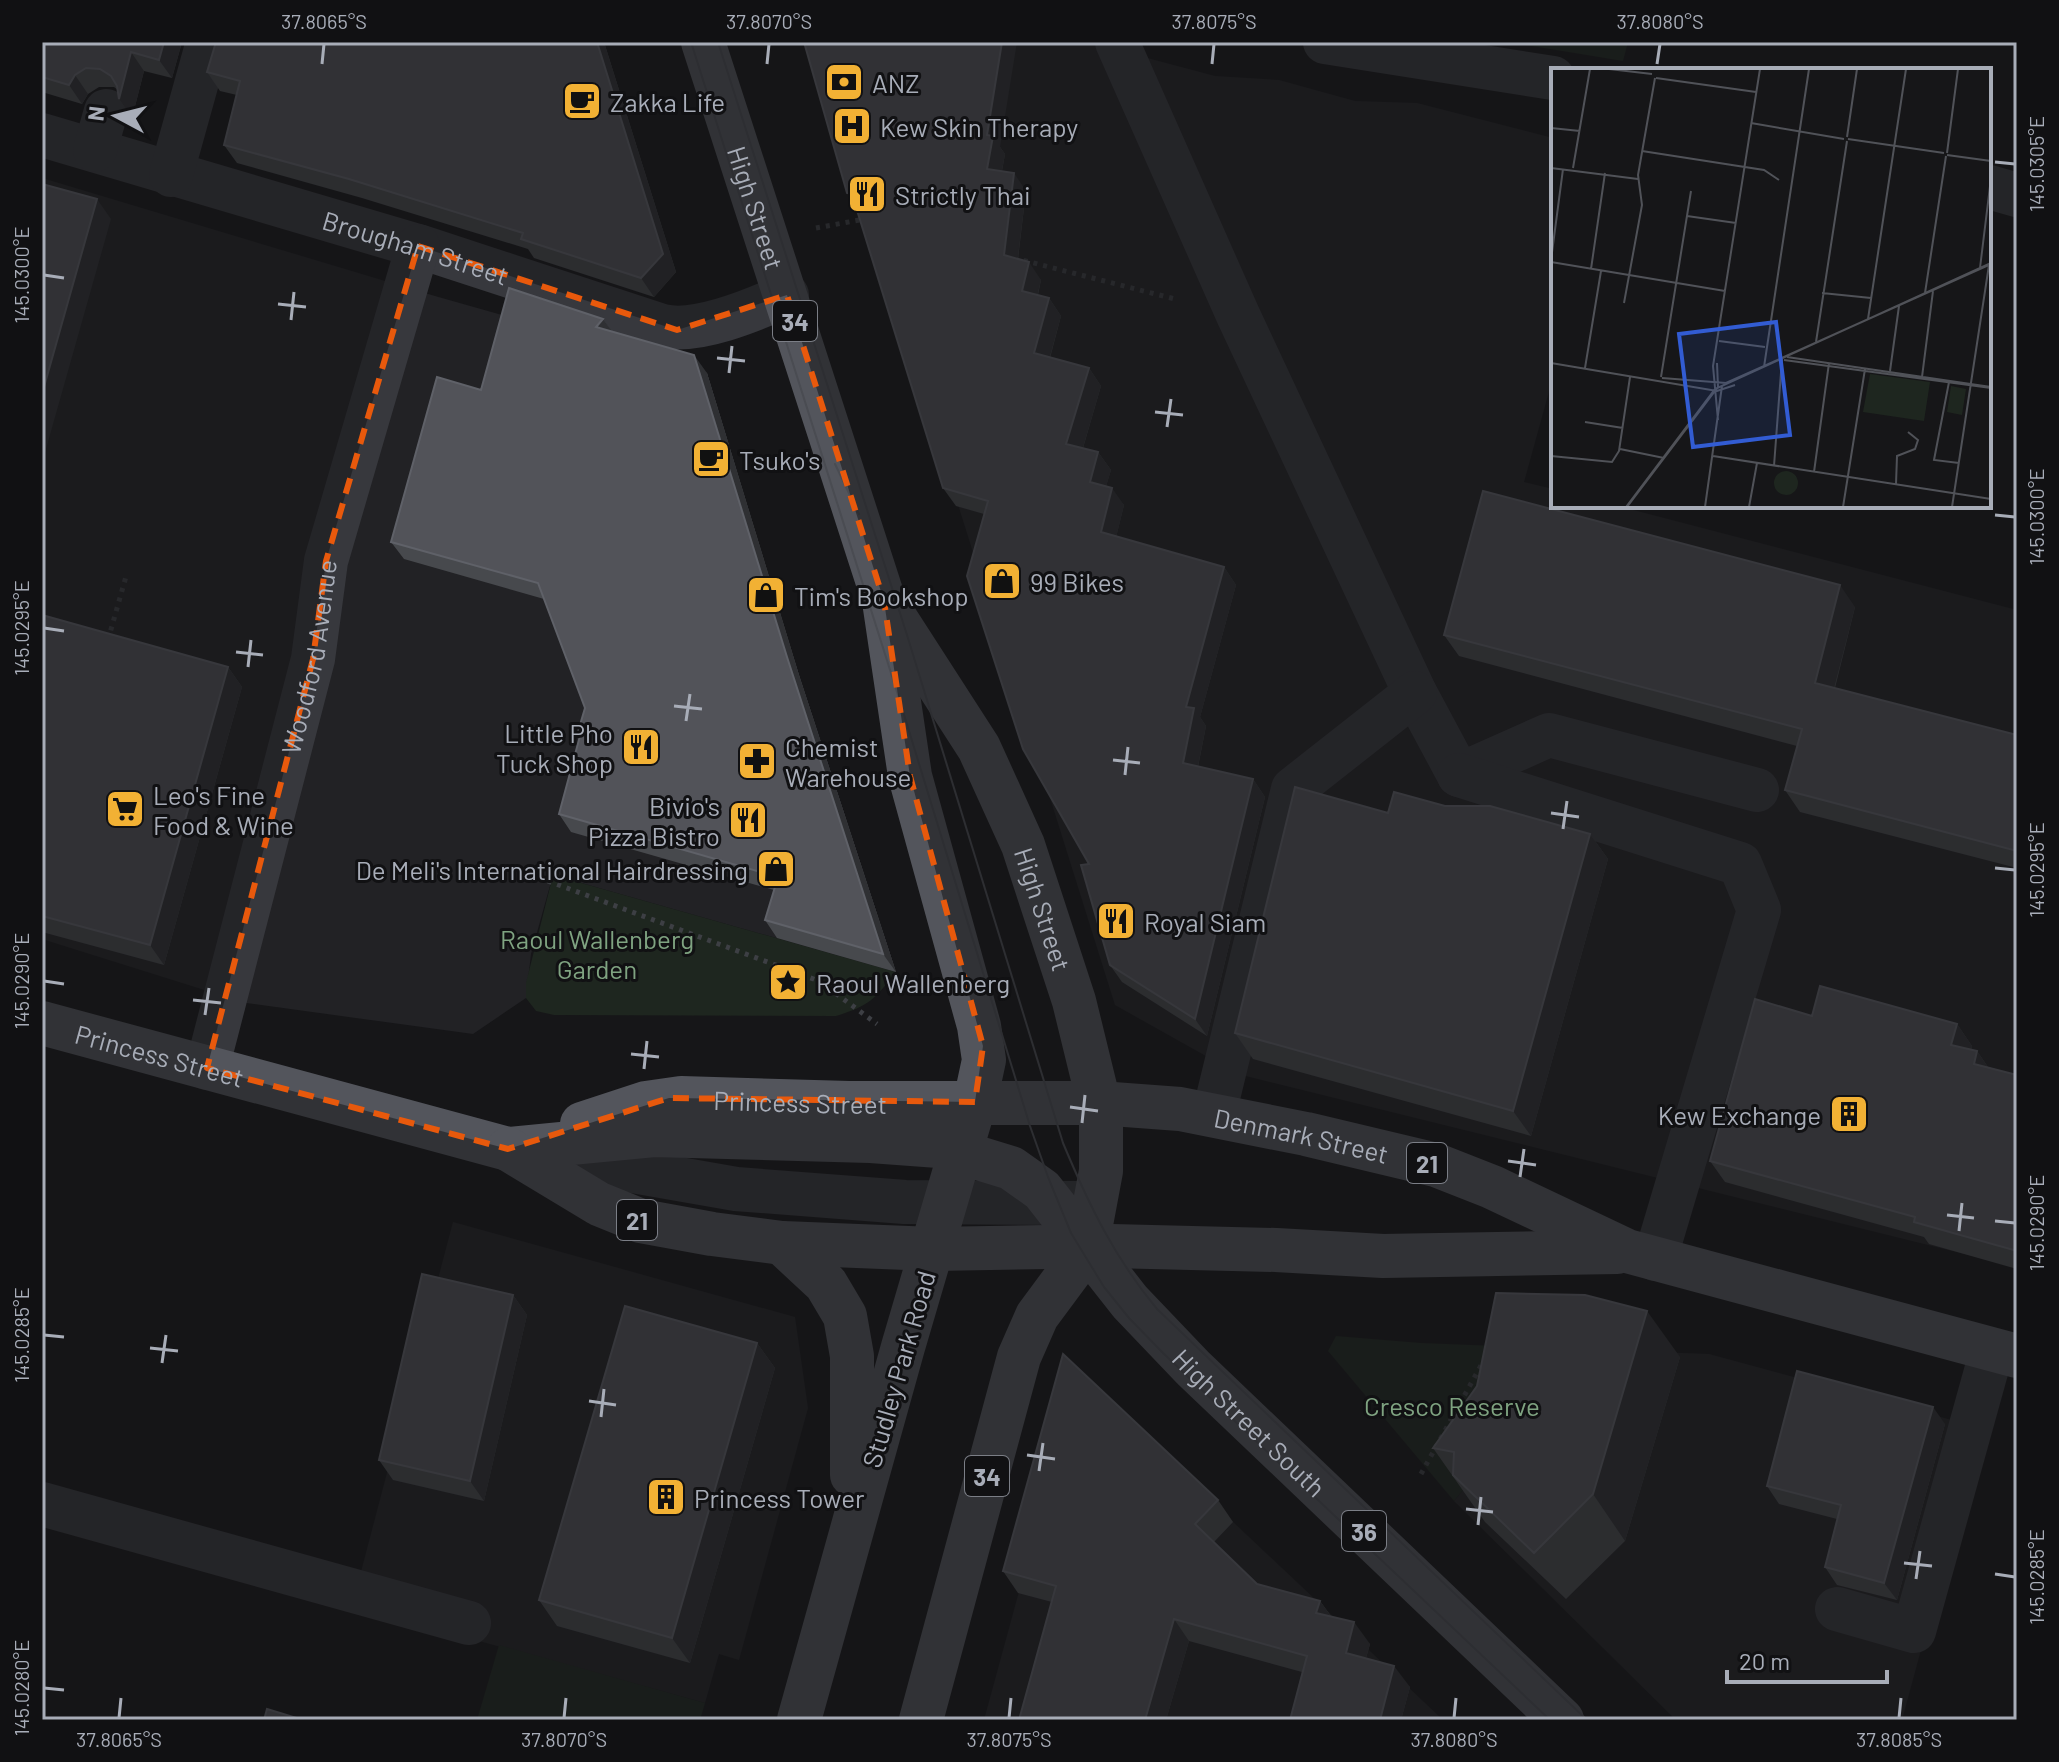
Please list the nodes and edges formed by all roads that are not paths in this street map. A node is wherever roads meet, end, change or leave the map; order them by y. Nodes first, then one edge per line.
1 (208, 42) edge
2 (703, 42) edge
3 (1117, 42) edge
4 (1325, 42) edge
5 (1551, 78) edge
6 (42, 135) edge
7 (171, 175) junction
8 (1991, 188) edge
9 (2017, 195) edge
10 (418, 246) junction
11 (787, 295) junction
12 (884, 601) junction
13 (1415, 693) junction
14 (1459, 775) junction
15 (1757, 790) dead end
16 (42, 1023) edge
17 (207, 1068) junction
18 (975, 1102) junction
19 (1099, 1103) junction
20 (1214, 1114) junction
21 (508, 1149) junction
22 (961, 1152) junction
23 (1053, 1203) junction
24 (947, 1204) junction
25 (1096, 1204) junction
26 (782, 1243) junction
27 (1085, 1246) junction
28 (933, 1249) junction
29 (1641, 1255) junction
30 (2005, 1353) edge
31 (42, 1504) edge
32 (853, 1524) junction
33 (1837, 1609) dead end
34 (469, 1623) dead end
35 (799, 1720) edge
36 (921, 1720) edge
37 (1562, 1720) edge

1 - 7 street
2 - 11 main road, High Street / 34
3 - 13 street
4 - 5 street
6 - 7 street, Brougham Street
7 - 10 street, Brougham Street
8 - 9 street
10 - 11 street, Brougham Street
10 - 17 street, Woodford Avenue
11 - 12 main road, High Street / 34
12 - 18 main road, High Street / 34
12 - 19 main road, High Street / 34
13 - 14 street
13 - 20 street
14 - 15 street
14 - 29 street
16 - 17 main road, Princess Street / 21
17 - 21 main road, Princess Street / 21
18 - 19 main road, Princess Street / 21
18 - 21 main road, Princess Street / 21
18 - 22 main road, High Street / 34
19 - 20 main road, Denmark Street / 21
19 - 25 main road, High Street / 34
20 - 29 main road, Denmark Street / 21
21 - 22 main road, Princess Street
21 - 24 street
21 - 26 main road, Princess Street / 21
22 - 23 main road, Princess Street
22 - 24 main road, High Street / 34
23 - 24 street
23 - 25 street
23 - 27 main road, High Street South
24 - 28 main road, High Street / 34
25 - 27 main road, High Street / 34
26 - 28 main road, Princess Street / 21
26 - 32 main road
27 - 28 main road, Princess Street / 21
27 - 29 main road, Denmark Street / 21
27 - 36 main road, 34
27 - 37 main road, High Street South / 36
28 - 32 main road, Studley Park Road / 34
29 - 30 main road, Denmark Street / 21
30 - 33 street
31 - 34 street
32 - 35 main road, Studley Park Road / 34

